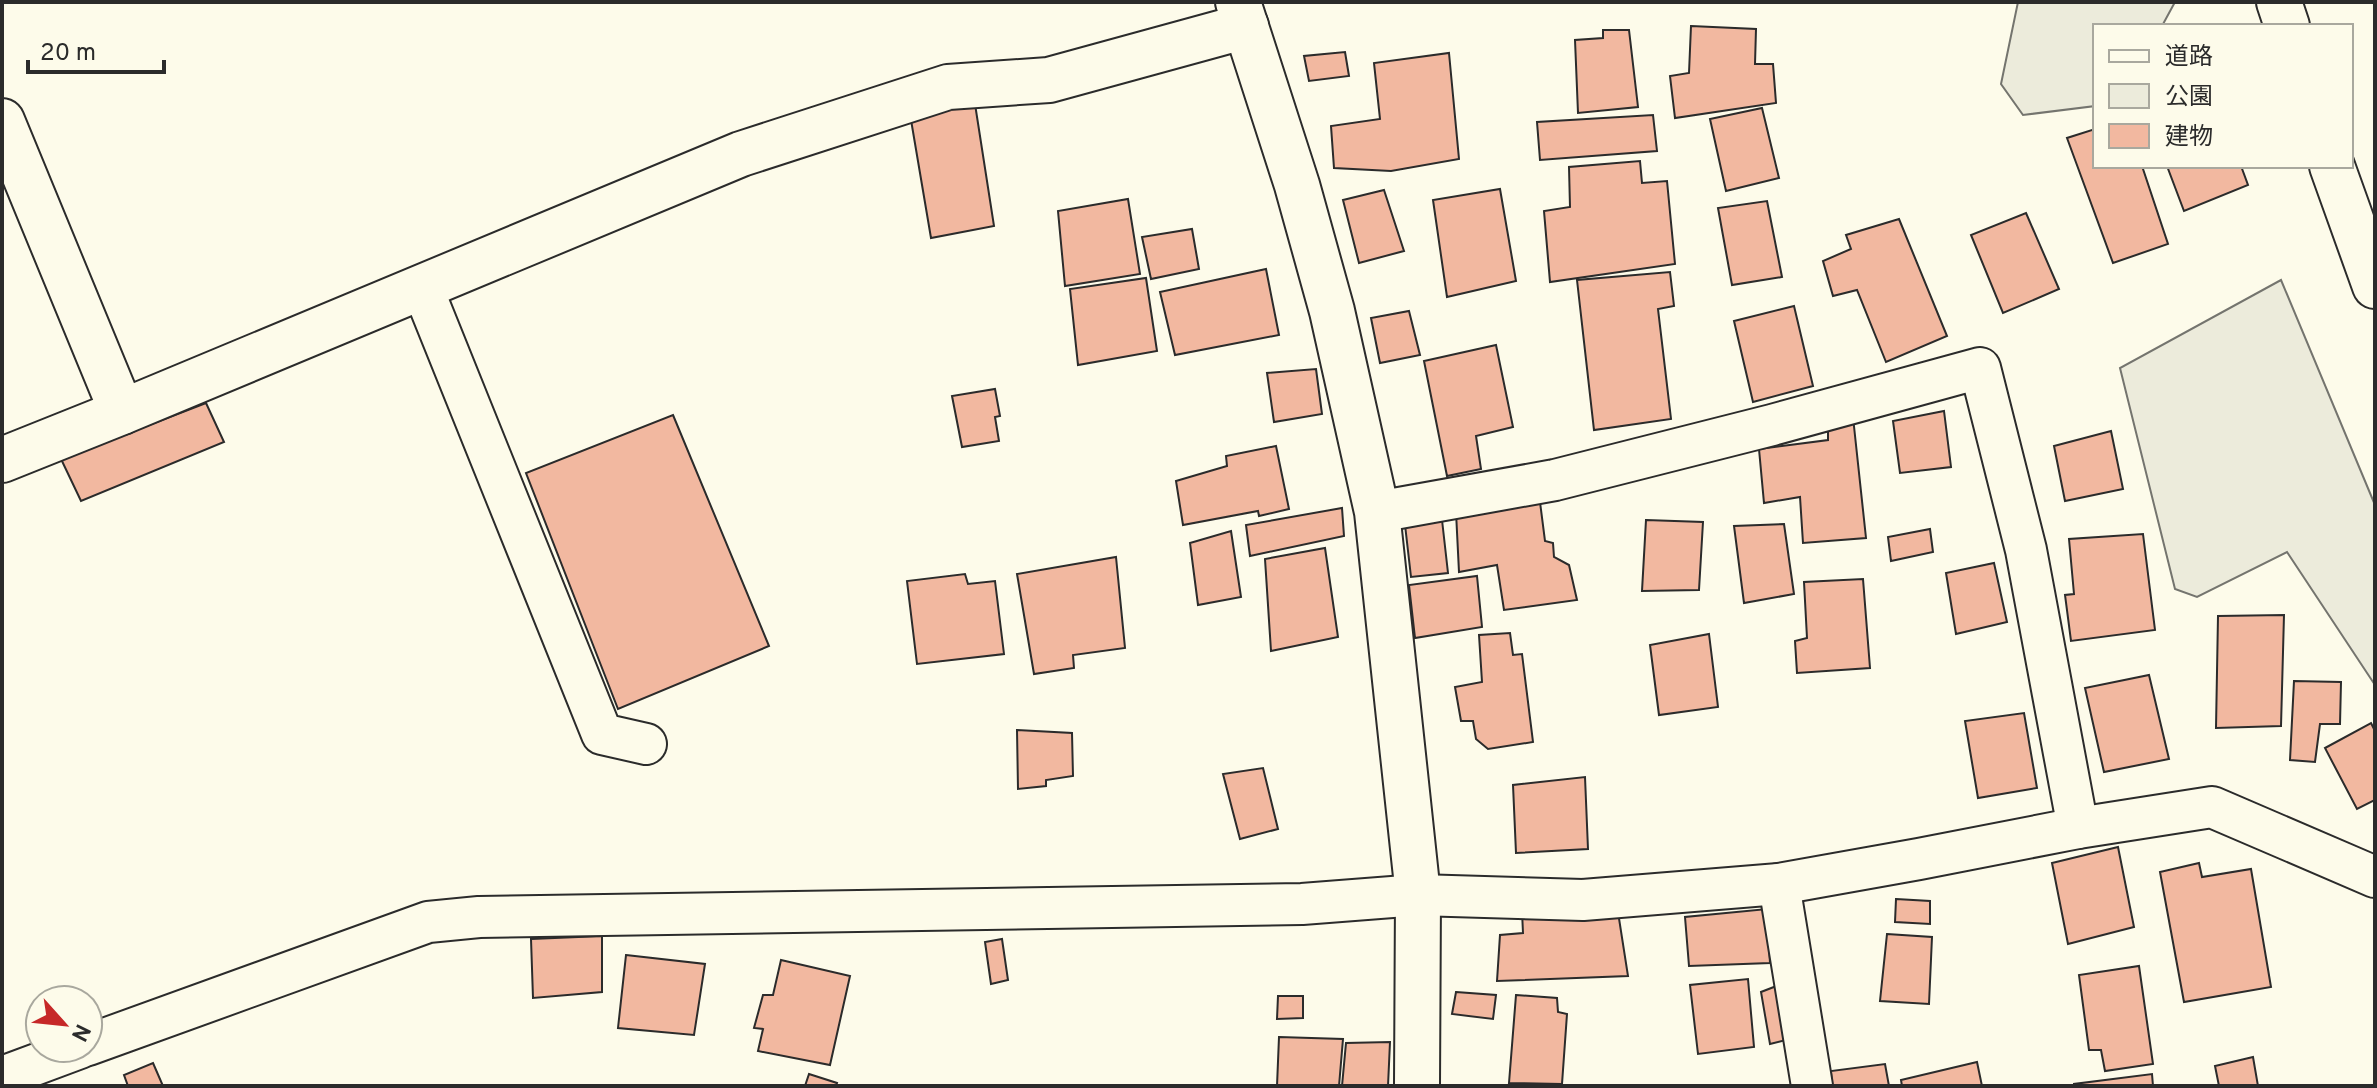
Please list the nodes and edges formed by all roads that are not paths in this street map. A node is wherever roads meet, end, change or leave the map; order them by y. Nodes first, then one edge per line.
1 (2279, 2) edge
2 (1242, 14) edge
3 (2286, 24) edge
4 (2, 121) edge
5 (2333, 168) edge
6 (2375, 286) edge
7 (422, 287) junction
8 (122, 412) junction
9 (2, 460) edge
10 (1377, 512) junction
11 (646, 744) dead end
12 (2078, 828) junction
13 (2375, 877) edge
14 (1779, 884) junction
15 (1418, 895) junction
16 (104, 1039) edge
17 (37, 1064) edge
18 (2, 1077) edge
19 (1417, 1086) edge
20 (1812, 1086) edge

1 - 3 main road
2 - 7 main road
2 - 10 main road
4 - 8 main road
5 - 6 main road
7 - 8 main road
7 - 11 street
8 - 9 main road
10 - 12 street
10 - 15 main road
12 - 13 street
12 - 14 street
14 - 15 street
14 - 20 street
15 - 16 street
15 - 19 main road
17 - 18 street

